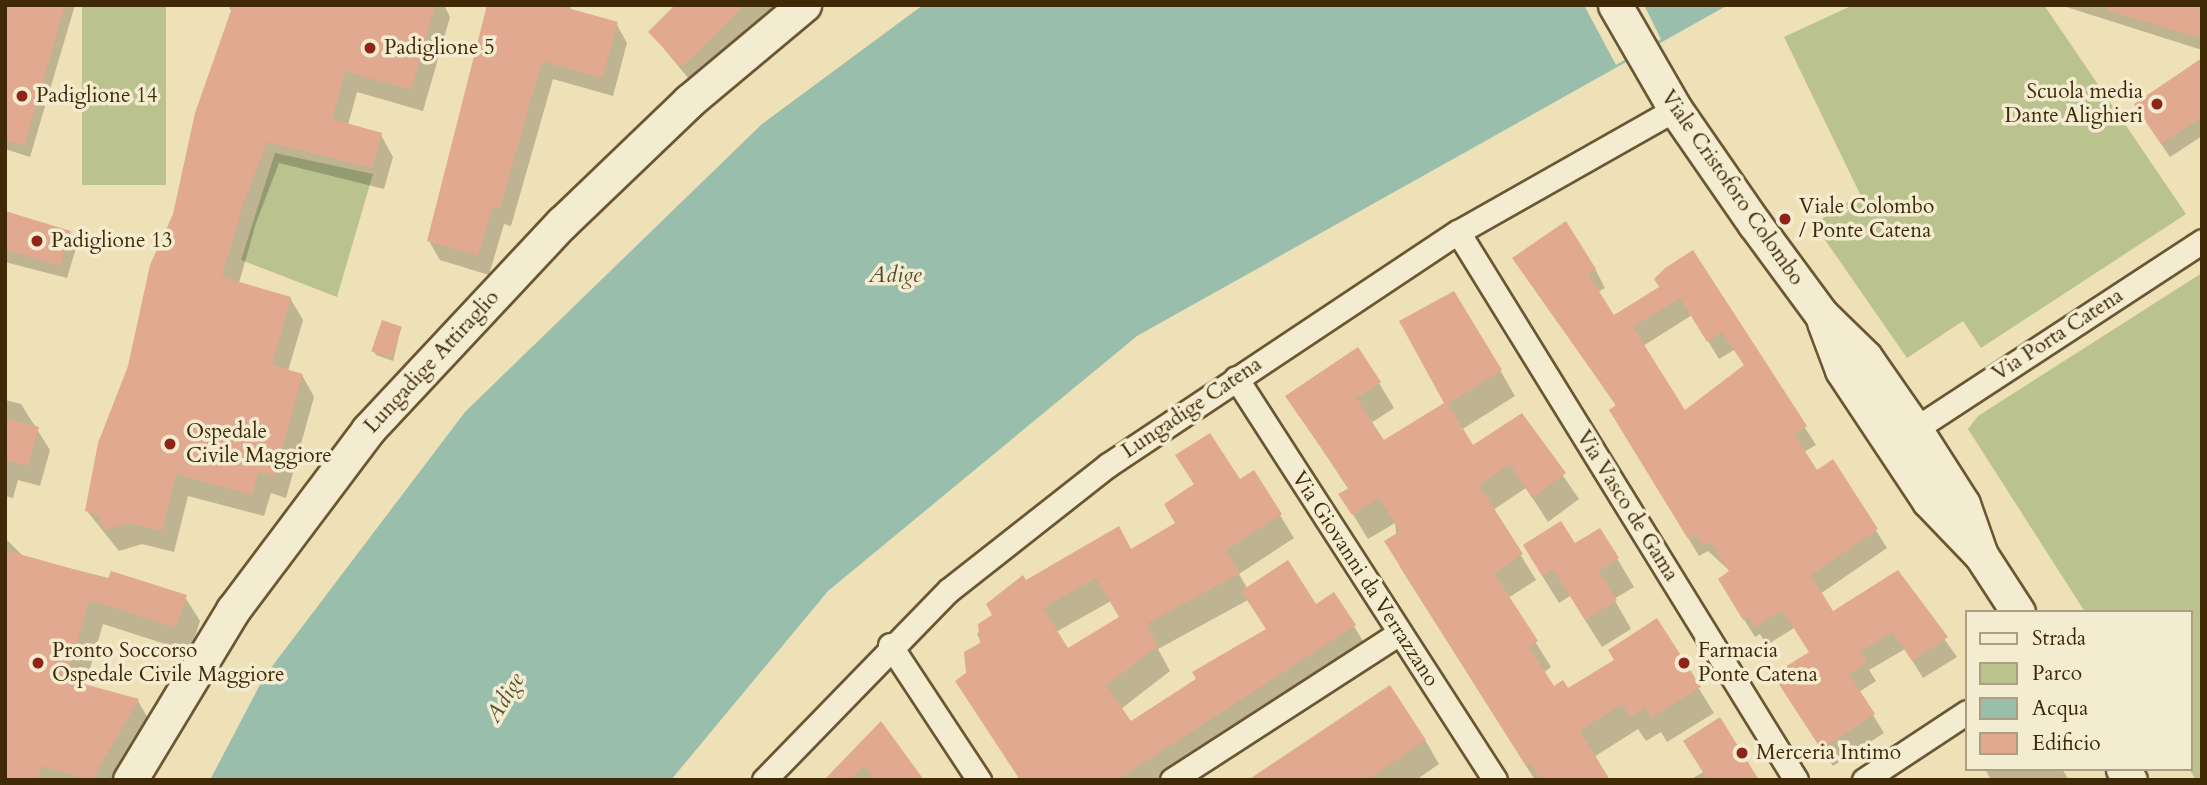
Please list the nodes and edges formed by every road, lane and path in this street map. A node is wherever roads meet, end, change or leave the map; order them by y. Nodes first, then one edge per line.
1 (804, 5) edge
2 (1615, 5) edge
3 (1675, 109) junction
4 (1458, 232) junction
5 (2202, 241) edge
6 (1821, 314) junction
7 (1236, 378) junction
8 (1915, 429) junction
9 (1981, 555) junction
10 (2017, 610) edge
11 (1399, 633) junction
12 (890, 645) junction
13 (1966, 713) edge
14 (130, 780) edge
15 (764, 780) edge
16 (979, 780) edge
17 (1172, 780) edge
18 (1495, 780) edge
19 (1796, 780) edge
20 (1864, 780) edge

1 - 14 street, Lungadige Attiraglio
2 - 3 street, Viale Cristoforo Colombo
3 - 4 street, Lungadige Catena
3 - 6 street, Viale Cristoforo Colombo
4 - 7 street, Lungadige Catena
4 - 19 street, Via Vasco de Gama
5 - 8 street, Via Porta Catena
6 - 8 street, Viale Cristoforo Colombo
6 - 9 street, Viale Cristoforo Colombo
7 - 11 street, Via Giovanni da Verrazzano
7 - 12 street, Lungadige Catena
8 - 9 street, Viale Cristoforo Colombo
9 - 10 street, Viale Cristoforo Colombo
11 - 17 street
11 - 18 street, Via Giovanni da Verrazzano
12 - 15 street, Lungadige Catena
12 - 16 street
13 - 20 street

